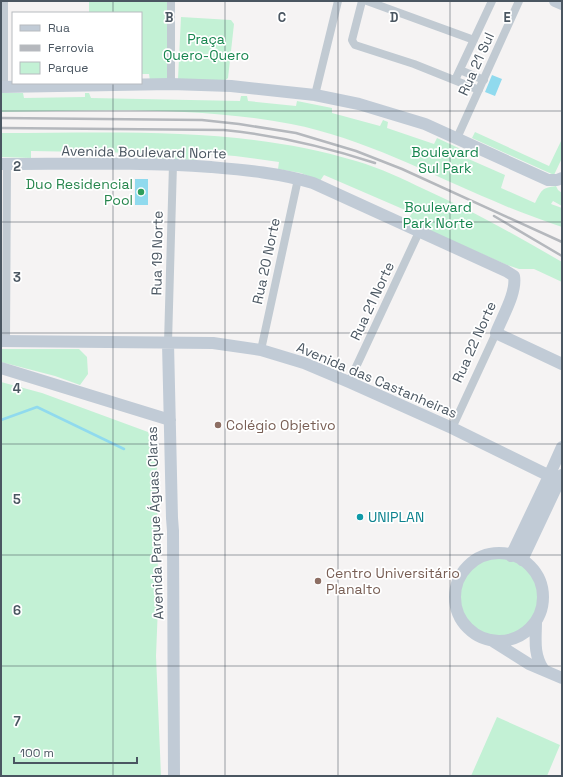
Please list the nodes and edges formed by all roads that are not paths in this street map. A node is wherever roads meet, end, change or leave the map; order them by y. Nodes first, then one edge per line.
1 (4, 1) edge
2 (171, 1) edge
3 (338, 1) edge
4 (362, 1) edge
5 (367, 1) edge
6 (492, 1) edge
7 (519, 1) edge
8 (556, 1) edge
9 (562, 4) edge
10 (474, 40) junction
11 (460, 70) junction
12 (455, 80) junction
13 (484, 80) junction
14 (170, 84) junction
15 (3, 87) edge
16 (479, 90) junction
17 (315, 96) junction
18 (457, 138) junction
19 (4, 164) edge
20 (173, 164) junction
21 (562, 178) edge
22 (298, 179) junction
23 (419, 232) junction
24 (506, 271) joint
25 (496, 333) junction
26 (4, 341) edge
27 (168, 343) junction
28 (261, 350) junction
29 (562, 364) edge
30 (1, 368) edge
31 (349, 382) junction
32 (170, 420) junction
33 (452, 428) junction
34 (562, 446) edge
35 (558, 479) edge
36 (516, 558) junction
37 (536, 621) junction
38 (491, 640) junction
39 (543, 669) junction
40 (562, 678) edge
41 (174, 776) edge

1 - 15 street
2 - 14 street
3 - 17 street
4 - 12 street
5 - 10 street
6 - 10 street
7 - 13 street, Rua 21 Sul
8 - 9 street
10 - 11 street
11 - 12 street
11 - 13 street
12 - 16 street
13 - 16 street, Rua 21 Sul
14 - 15 street
14 - 17 street
16 - 18 street, Rua 21 Sul
17 - 18 street
18 - 21 street
19 - 20 street, Avenida Boulevard Norte
19 - 26 street
20 - 22 street, Avenida Boulevard Norte
20 - 27 street, Rua 19 Norte
22 - 23 street, Avenida Boulevard Norte
22 - 28 street, Rua 20 Norte
23 - 24 street, Avenida Boulevard Norte
23 - 31 street, Rua 21 Norte
24 - 25 street, Rua 22 Norte
25 - 29 street
25 - 33 street, Rua 22 Norte
26 - 27 street, Avenida das Castanheiras
27 - 28 street, Avenida das Castanheiras
27 - 32 street
28 - 31 street, Avenida das Castanheiras
30 - 32 street, Avenida Parque Águas Claras
31 - 33 street, Avenida das Castanheiras
32 - 41 street, Avenida Parque Águas Claras
33 - 35 street, Avenida das Castanheiras
34 - 35 street
35 - 36 street
36 - 37 street
36 - 38 street
37 - 38 street
37 - 39 street
38 - 39 street
39 - 40 street

